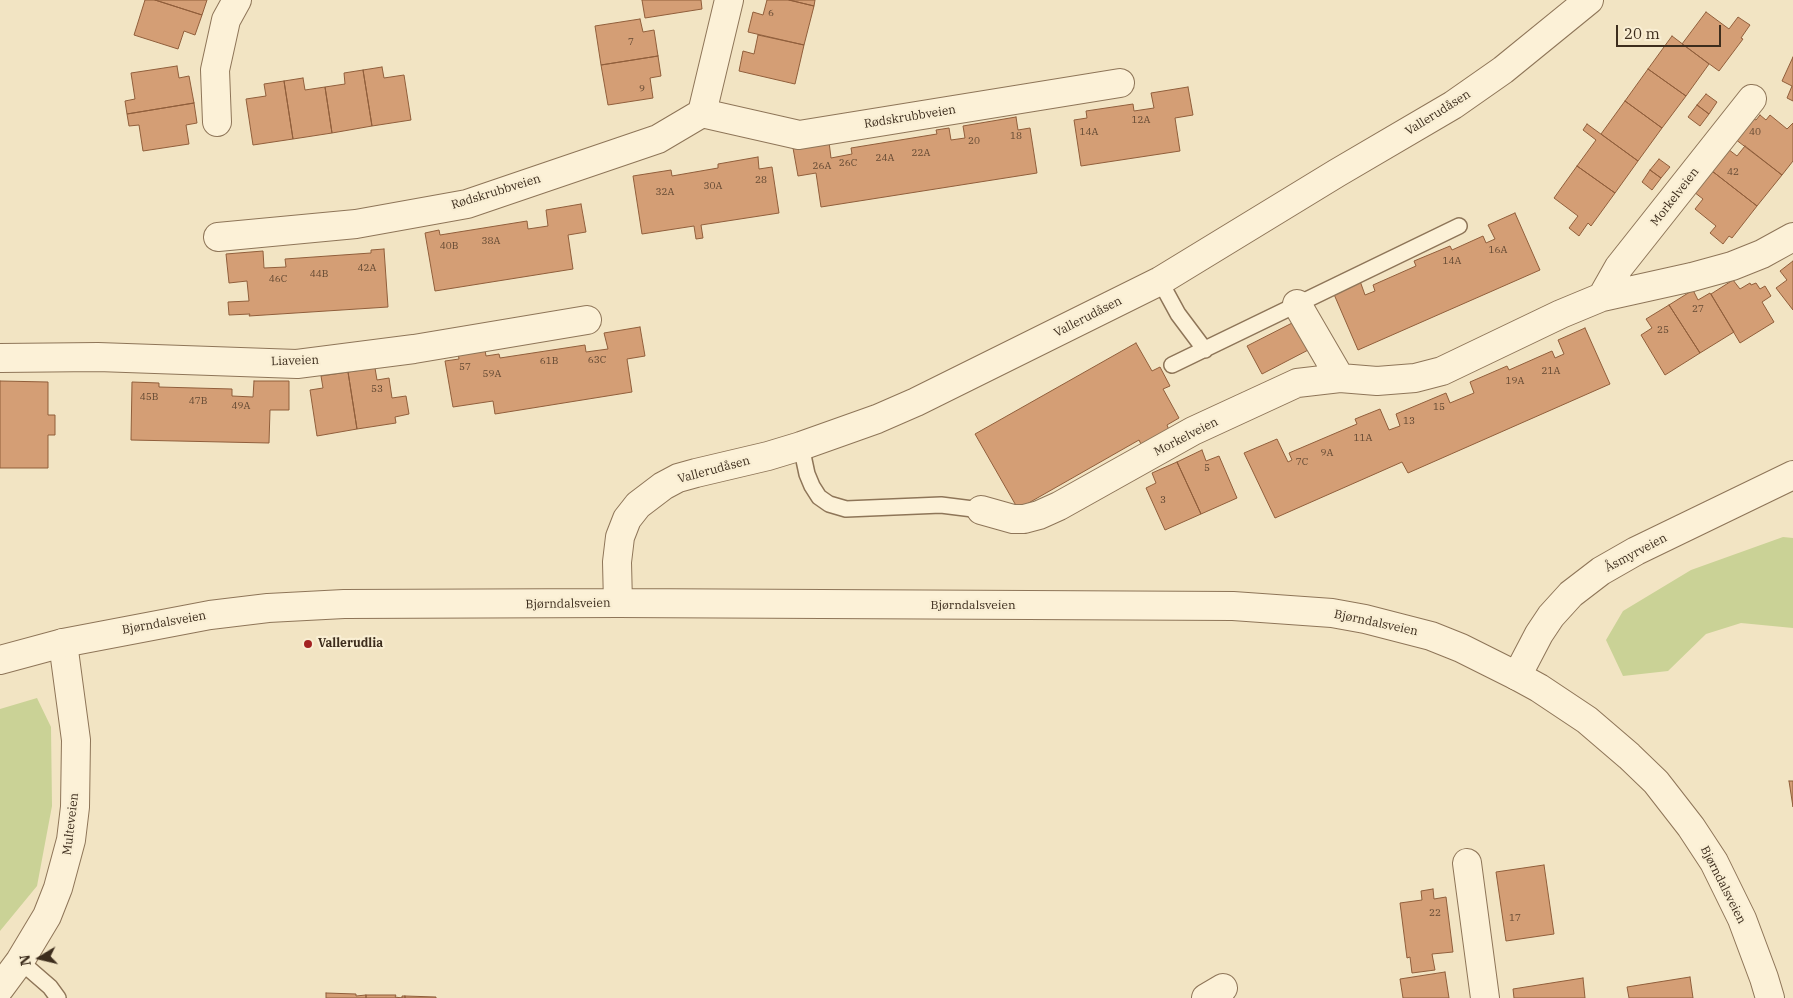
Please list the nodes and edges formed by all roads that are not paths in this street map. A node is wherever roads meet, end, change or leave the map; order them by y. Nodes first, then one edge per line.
1 (237, 0) edge
2 (729, 0) edge
3 (1589, 0) edge
4 (1120, 83) dead end
5 (1752, 99) dead end
6 (702, 114) junction
7 (217, 122) dead end
8 (1459, 226) dead end
9 (218, 237) dead end
10 (1793, 237) edge
11 (1160, 281) junction
12 (1602, 296) junction
13 (1296, 304) junction
14 (587, 320) dead end
15 (1205, 350) junction
16 (0, 358) edge
17 (1172, 366) dead end
18 (1340, 378) junction
19 (801, 446) junction
20 (1793, 475) edge
21 (981, 510) joint
22 (618, 603) junction
23 (63, 643) junction
24 (0, 660) edge
25 (1517, 676) junction
26 (1467, 863) dead end
27 (20, 961) junction
28 (0, 988) edge
29 (58, 998) edge
30 (1485, 998) edge
31 (1770, 998) edge

1 - 7 street
2 - 6 street
3 - 11 street, Vallerudåsen
4 - 6 street, Rødskrubbveien
5 - 12 street, Morkelveien
6 - 9 street, Rødskrubbveien
8 - 13 lane
10 - 12 street, Morkelveien
11 - 15 lane
11 - 19 street, Vallerudåsen
12 - 18 street, Morkelveien
13 - 15 lane
13 - 18 street
14 - 16 street, Liaveien
15 - 17 lane
18 - 21 street, Morkelveien
19 - 21 lane, Morkelveien
19 - 22 street, Vallerudåsen
20 - 25 street, Åsmyrveien
22 - 23 street, Bjørndalsveien
22 - 25 street, Bjørndalsveien
23 - 24 street, Bjørndalsveien
23 - 27 street, Multeveien
25 - 31 street, Bjørndalsveien
26 - 30 street
27 - 28 street, Multeveien
27 - 29 lane

